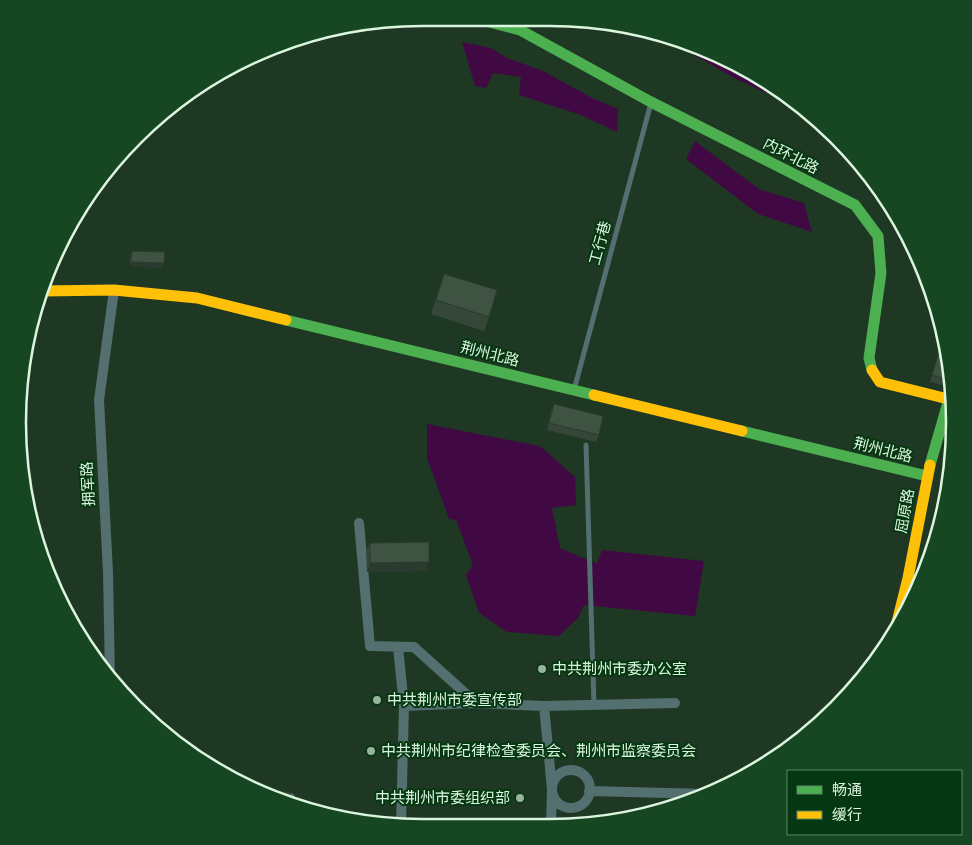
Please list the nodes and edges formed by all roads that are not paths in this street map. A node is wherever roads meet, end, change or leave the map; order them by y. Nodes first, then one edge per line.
1 (505, 26) edge
2 (651, 102) junction
3 (114, 290) junction
4 (49, 291) edge
5 (574, 390) junction
6 (945, 395) edge
7 (946, 414) edge
8 (586, 445) dead end
9 (927, 476) junction
10 (359, 523) dead end
11 (901, 605) edge
12 (398, 647) junction
13 (110, 666) edge
14 (476, 703) junction
15 (675, 703) dead end
16 (594, 704) junction
17 (404, 706) junction
18 (544, 706) junction
19 (552, 789) junction
20 (590, 791) junction
21 (689, 794) edge
22 (401, 818) edge
23 (551, 819) edge

1 - 2 street, 内环北路
2 - 5 lane, 工行巷
2 - 6 street, 内环北路
3 - 4 street, 荆州北路
3 - 5 street, 荆州北路
3 - 13 street, 拥军路
5 - 9 street, 荆州北路
7 - 9 street, 屈原路
8 - 16 lane
9 - 11 street, 屈原路
10 - 12 street
12 - 14 street
12 - 17 street
14 - 17 street
14 - 18 street
15 - 16 street
16 - 18 street
17 - 22 street
18 - 19 street
19 - 20 street
19 - 20 street
19 - 23 street
20 - 21 street

